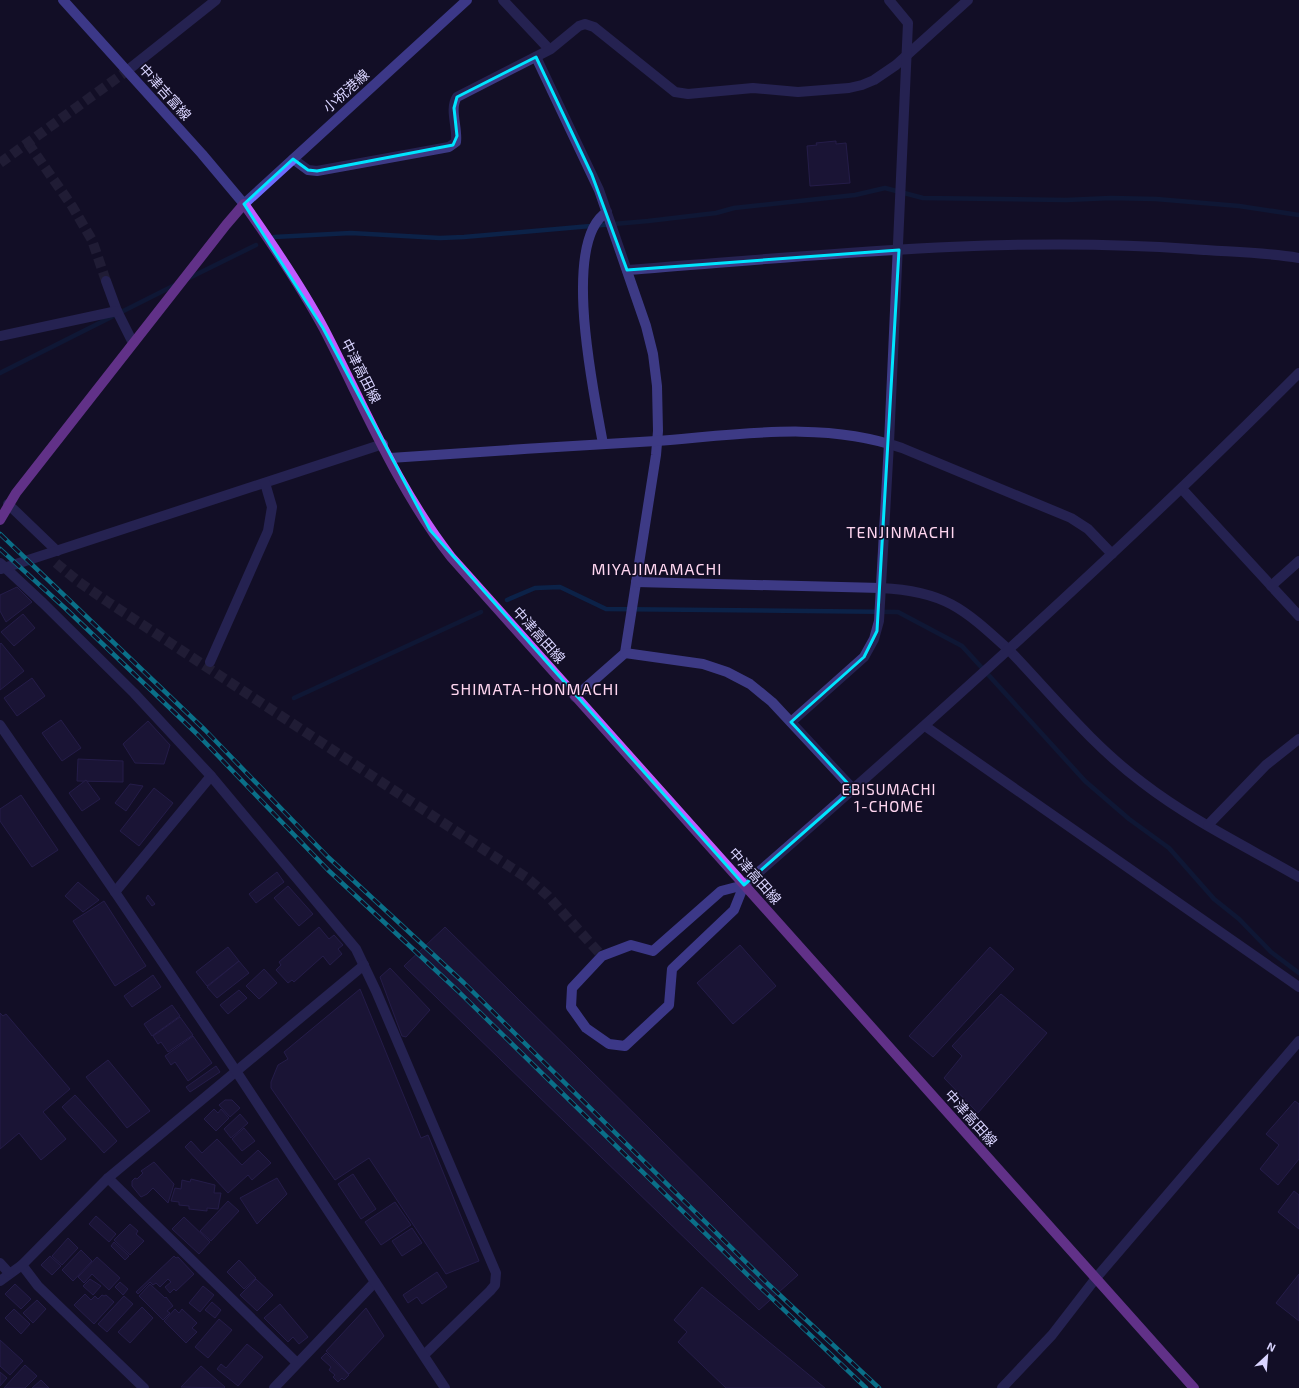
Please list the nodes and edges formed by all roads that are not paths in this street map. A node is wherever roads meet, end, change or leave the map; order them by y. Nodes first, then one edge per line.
1 (63, 0) edge
2 (216, 0) edge
3 (467, 0) edge
4 (503, 0) edge
5 (889, 0) edge
6 (968, 0) edge
7 (549, 49) junction
8 (908, 55) junction
9 (536, 57) junction
10 (128, 70) junction
11 (293, 159) junction
12 (244, 204) junction
13 (607, 212) junction
14 (899, 250) junction
15 (1299, 258) edge
16 (627, 270) junction
17 (106, 281) tunnel mouth
18 (117, 311) junction
19 (0, 336) edge
20 (133, 343) junction
21 (1299, 373) edge
22 (657, 440) junction
23 (889, 443) junction
24 (383, 444) junction
25 (603, 444) junction
26 (390, 458) junction
27 (264, 483) junction
28 (1182, 489) junction
29 (8, 504) junction
30 (1, 516) edge
31 (57, 551) junction
32 (1112, 554) junction
33 (1299, 561) edge
34 (2, 567) edge
35 (636, 582) junction
36 (1271, 586) junction
37 (881, 588) junction
38 (1299, 616) edge
39 (1009, 650) junction
40 (625, 653) junction
41 (210, 662) dead end
42 (575, 697) junction
43 (791, 722) junction
44 (0, 725) edge
45 (925, 726) junction
46 (1299, 739) edge
47 (211, 776) junction
48 (853, 789) junction
49 (1208, 825) junction
50 (1299, 877) edge
51 (744, 885) junction
52 (115, 892) junction
53 (364, 965) junction
54 (1299, 986) edge
55 (1299, 1041) edge
56 (236, 1072) junction
57 (108, 1178) junction
58 (0, 1263) edge
59 (22, 1265) junction
60 (9, 1273) junction
61 (1096, 1278) junction
62 (0, 1281) edge
63 (375, 1282) junction
64 (424, 1355) junction
65 (297, 1363) junction
66 (144, 1388) edge
67 (274, 1388) edge
68 (445, 1388) edge
69 (1002, 1388) edge
70 (1194, 1388) edge

1 - 10 main road, 中津吉富線
2 - 10 street
3 - 11 main road, 小祝港線
4 - 7 street
5 - 8 street
6 - 8 street
7 - 8 street
7 - 9 street
8 - 14 street
9 - 11 street
9 - 13 street
10 - 12 main road, 中津吉富線
11 - 12 main road, 小祝港線
12 - 20 main road
12 - 24 main road, 中津高田線
13 - 16 street
13 - 25 street
14 - 15 street
14 - 16 street
14 - 23 street
16 - 22 street
17 - 18 street
18 - 19 street
18 - 20 street
20 - 29 main road
21 - 28 street
22 - 23 street
22 - 25 street
22 - 35 street
23 - 32 street
23 - 37 street
24 - 26 main road, 中津高田線
24 - 27 street
25 - 26 street
26 - 42 main road, 中津高田線
27 - 31 street
27 - 41 street
28 - 32 street
28 - 36 street
29 - 30 main road
29 - 31 street
31 - 34 street
32 - 39 street
33 - 36 street
34 - 47 street
35 - 37 street
35 - 40 street
36 - 38 street
37 - 39 street
37 - 43 street
39 - 45 street
39 - 49 street
40 - 42 street
40 - 43 street
42 - 51 main road, 中津高田線
43 - 48 street
44 - 52 street
45 - 48 street
45 - 54 street
46 - 49 street
47 - 52 street
47 - 53 street
48 - 51 street
49 - 50 street
51 - 51 main road
51 - 61 main road, 中津高田線
52 - 56 street
53 - 56 street
53 - 64 street
55 - 61 street
56 - 57 street
56 - 63 street
57 - 59 street
57 - 65 street
58 - 60 street
59 - 60 street
59 - 66 street
60 - 62 street
61 - 69 street
61 - 70 main road, 中津高田線
63 - 64 street
63 - 65 street
64 - 68 street
65 - 67 street

